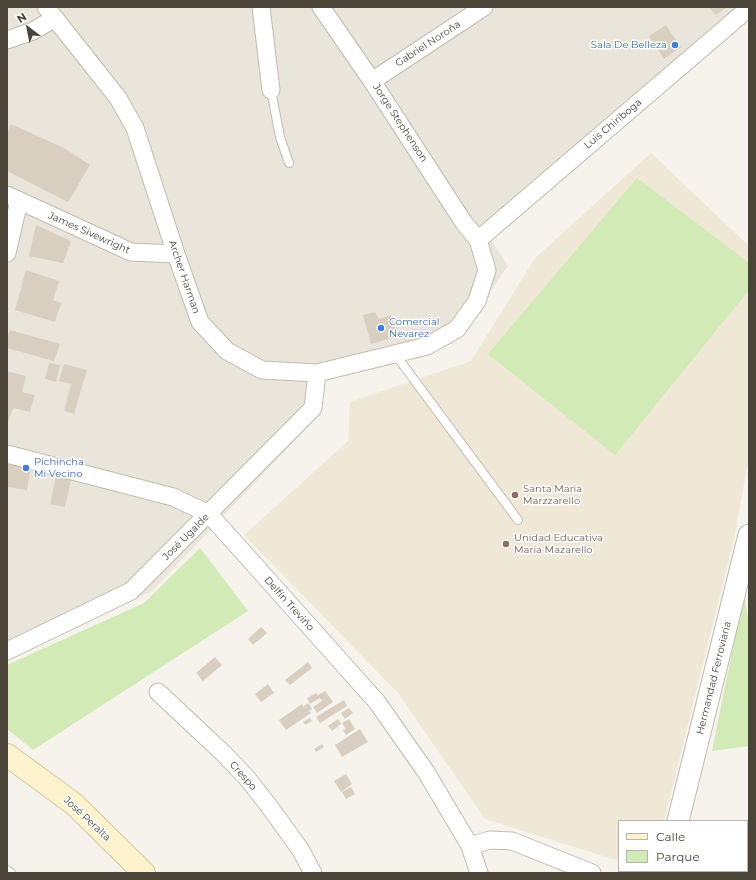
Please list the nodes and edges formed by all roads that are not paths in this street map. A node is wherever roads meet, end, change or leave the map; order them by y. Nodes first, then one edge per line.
1 (261, 7) edge
2 (321, 7) edge
3 (484, 7) edge
4 (749, 8) edge
5 (50, 13) edge
6 (7, 40) edge
7 (372, 81) junction
8 (270, 90) joint
9 (289, 163) dead end
10 (13, 198) edge
11 (478, 240) junction
12 (7, 253) edge
13 (176, 254) junction
14 (394, 354) junction
15 (317, 373) junction
16 (7, 454) edge
17 (209, 514) junction
18 (518, 520) dead end
19 (749, 536) edge
20 (746, 569) edge
21 (7, 651) edge
22 (158, 692) dead end
23 (7, 755) edge
24 (678, 820) edge
25 (470, 846) junction
26 (7, 870) edge
27 (11, 873) edge
28 (144, 873) edge
29 (313, 873) edge
30 (479, 873) edge
31 (592, 873) edge

1 - 8 street
2 - 7 street, Jorge Stephenson
3 - 7 street, Gabriel Noroña
4 - 11 street, Luis Chiriboga
5 - 6 street
5 - 13 street, Archer Harman
7 - 11 street, Jorge Stephenson
8 - 9 lane
10 - 12 street
10 - 13 street, James Sivewright
11 - 14 street, Archer Harman
13 - 15 street, Archer Harman
14 - 15 street, Archer Harman
14 - 18 lane
15 - 17 street, José Ugalde
16 - 17 street, Delfín Treviño
17 - 21 street, José Ugalde
17 - 25 street, Delfín Treviño
19 - 20 street, Hermandad Ferroviaria
20 - 24 street, Hermandad Ferroviaria
22 - 29 street, Crespo
23 - 28 main road, José Peralta
25 - 30 street, Delfín Treviño
25 - 31 street
26 - 27 lane

